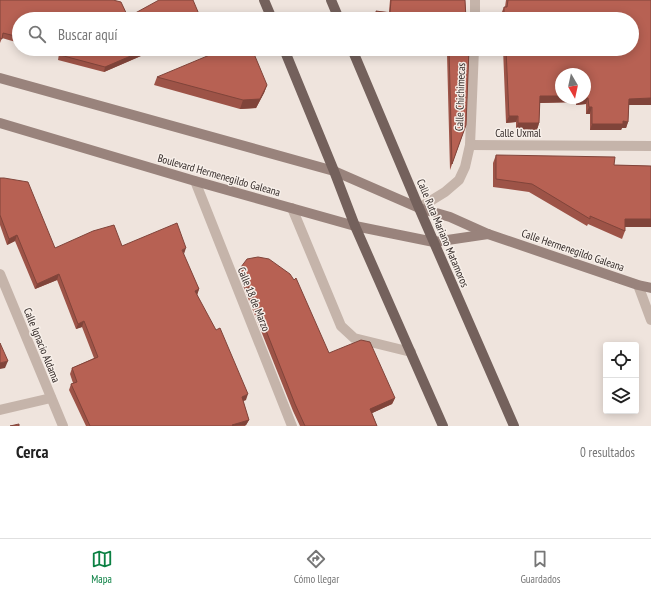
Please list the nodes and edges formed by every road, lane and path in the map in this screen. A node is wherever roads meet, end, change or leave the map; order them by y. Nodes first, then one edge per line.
1 (264, 0) edge
2 (331, 0) edge
3 (475, 0) edge
4 (269, 12) edge
5 (336, 12) edge
6 (475, 12) edge
7 (287, 56) edge
8 (355, 56) edge
9 (474, 56) edge
10 (0, 78) edge
11 (0, 123) edge
12 (470, 145) junction
13 (651, 146) edge
14 (334, 171) junction
15 (195, 181) junction
16 (292, 208) junction
17 (419, 208) junction
18 (356, 226) junction
19 (488, 234) junction
20 (434, 242) junction
21 (0, 274) edge
22 (638, 285) junction
23 (651, 288) edge
24 (651, 320) edge
25 (411, 352) junction
26 (51, 398) junction
27 (0, 410) edge
28 (63, 426) edge
29 (292, 426) edge
30 (443, 426) edge
31 (514, 426) edge

1 - 4 main road
2 - 5 main road
3 - 6 street
7 - 14 main road
8 - 17 main road, Calle Ruta Mariano Matamoros
9 - 12 street, Calle Chichimecas
10 - 14 main road
11 - 15 main road, Boulevard Hermenegildo Galeana
12 - 13 street, Calle Uxmal
12 - 17 street
14 - 17 main road
14 - 18 main road
15 - 16 main road, Boulevard Hermenegildo Galeana
15 - 29 street, Calle 18 de Marzo
16 - 18 main road, Boulevard Hermenegildo Galeana
16 - 25 street
17 - 19 main road, Calle Hermenegildo Galeana
17 - 20 main road, Calle Ruta Mariano Matamoros
18 - 20 main road, Boulevard Hermenegildo Galeana
18 - 25 main road
19 - 20 main road, Calle Hermenegildo Galeana
19 - 22 main road, Calle Hermenegildo Galeana
20 - 31 main road, Calle Ruta Mariano Matamoros
21 - 26 street, Calle Ignacio Aldama
22 - 23 main road, Calle Hermenegildo Galeana
22 - 24 street
25 - 30 main road
26 - 27 street
26 - 28 street, Calle Ignacio Aldama

